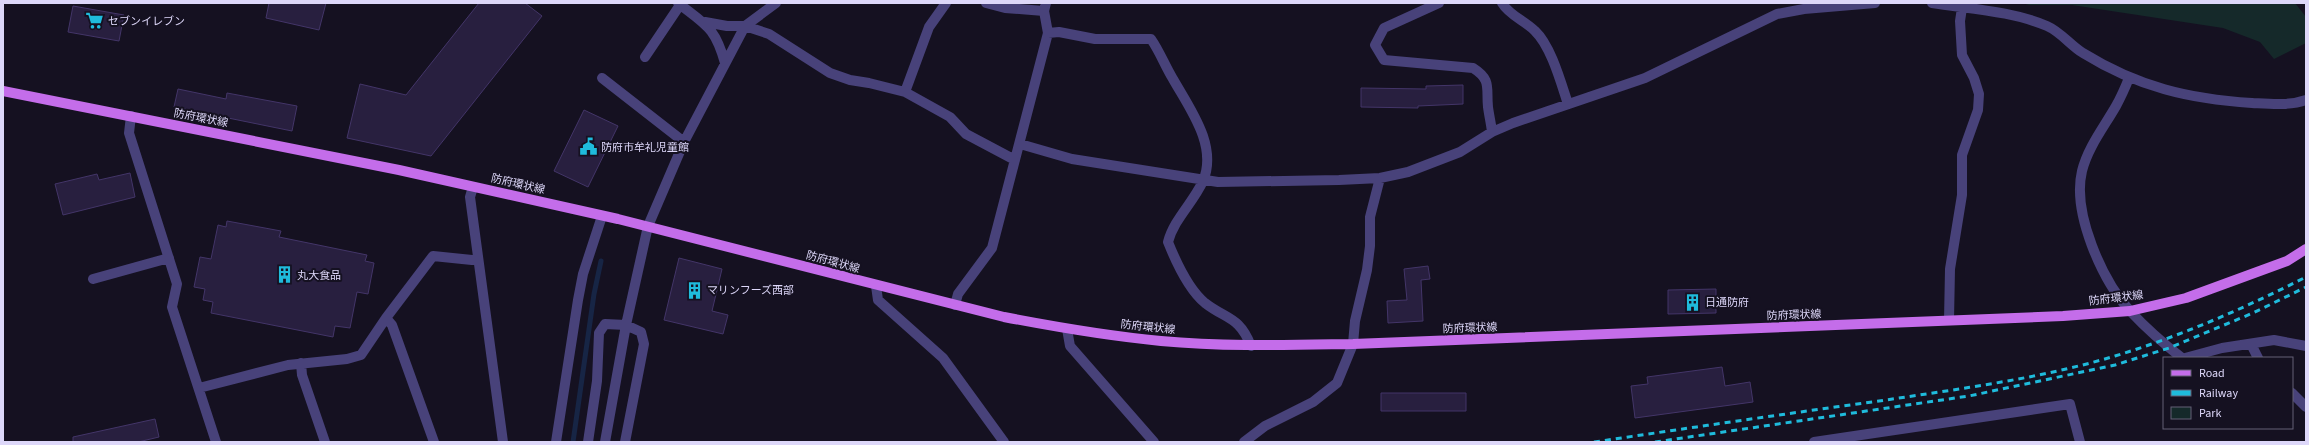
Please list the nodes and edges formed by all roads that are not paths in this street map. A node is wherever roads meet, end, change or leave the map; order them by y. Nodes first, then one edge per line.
1 (776, 3) edge
2 (946, 3) edge
3 (986, 3) edge
4 (1439, 3) edge
5 (1502, 3) edge
6 (1875, 3) edge
7 (1932, 3) edge
8 (679, 4) edge
9 (1045, 7) edge
10 (1962, 8) junction
11 (705, 22) junction
12 (745, 26) junction
13 (1048, 32) junction
14 (645, 57) dead end
15 (725, 63) junction
16 (602, 78) dead end
17 (2129, 78) junction
18 (3, 91) edge
19 (905, 92) junction
20 (2306, 100) edge
21 (1568, 104) junction
22 (131, 116) junction
23 (1492, 132) junction
24 (684, 142) junction
25 (1020, 144) junction
26 (1015, 160) junction
27 (1380, 178) junction
28 (1203, 180) junction
29 (473, 187) junction
30 (602, 216) junction
31 (648, 226) junction
32 (2306, 249) edge
33 (169, 258) junction
34 (478, 259) junction
35 (93, 279) dead end
36 (876, 286) junction
37 (955, 305) junction
38 (2130, 310) junction
39 (386, 318) junction
40 (1948, 320) junction
41 (626, 325) junction
42 (1067, 329) junction
43 (1353, 344) junction
44 (2251, 344) junction
45 (1251, 346) junction
46 (2306, 346) edge
47 (2183, 357) edge
48 (2189, 357) edge
49 (2258, 357) edge
50 (301, 363) junction
51 (199, 388) junction
52 (2293, 394) edge
53 (2306, 407) edge
54 (216, 442) edge
55 (325, 442) edge
56 (434, 442) edge
57 (503, 442) edge
58 (556, 442) edge
59 (588, 442) edge
60 (605, 442) edge
61 (624, 442) edge
62 (1004, 442) edge
63 (1154, 442) edge
64 (1244, 442) edge
65 (1814, 442) edge
66 (2080, 442) edge

1 - 12 street
2 - 19 street
3 - 9 street
4 - 23 street
5 - 21 street
6 - 21 street
7 - 10 street
8 - 11 street
8 - 14 street
9 - 13 street
10 - 17 street
10 - 40 street
11 - 12 street
11 - 15 street
12 - 15 street
12 - 19 street
13 - 25 street
13 - 28 street
15 - 24 street
16 - 24 street
17 - 20 street
17 - 38 street
18 - 22 main road, 防府環状線
19 - 26 street
21 - 23 street
22 - 29 main road, 防府環状線
22 - 33 street
23 - 27 street
24 - 31 street
25 - 26 street
25 - 28 street
26 - 37 street
27 - 28 street
27 - 43 street
28 - 45 street
29 - 30 main road, 防府環状線
29 - 34 street
30 - 31 main road, 防府環状線
30 - 58 street
31 - 36 main road, 防府環状線
31 - 41 street
32 - 38 main road, 防府環状線
33 - 35 street
33 - 51 street
34 - 39 street
34 - 57 street
36 - 37 main road, 防府環状線
36 - 62 street
37 - 42 main road, 防府環状線
38 - 40 main road, 防府環状線
38 - 47 street
39 - 50 street
39 - 56 street
40 - 43 main road, 防府環状線
41 - 59 street
41 - 60 street
41 - 61 street
42 - 45 main road, 防府環状線
42 - 63 street
43 - 45 main road, 防府環状線
43 - 64 street
44 - 46 street
44 - 48 street
44 - 49 street
50 - 51 street
50 - 55 street
51 - 54 street
52 - 53 street
65 - 66 street

